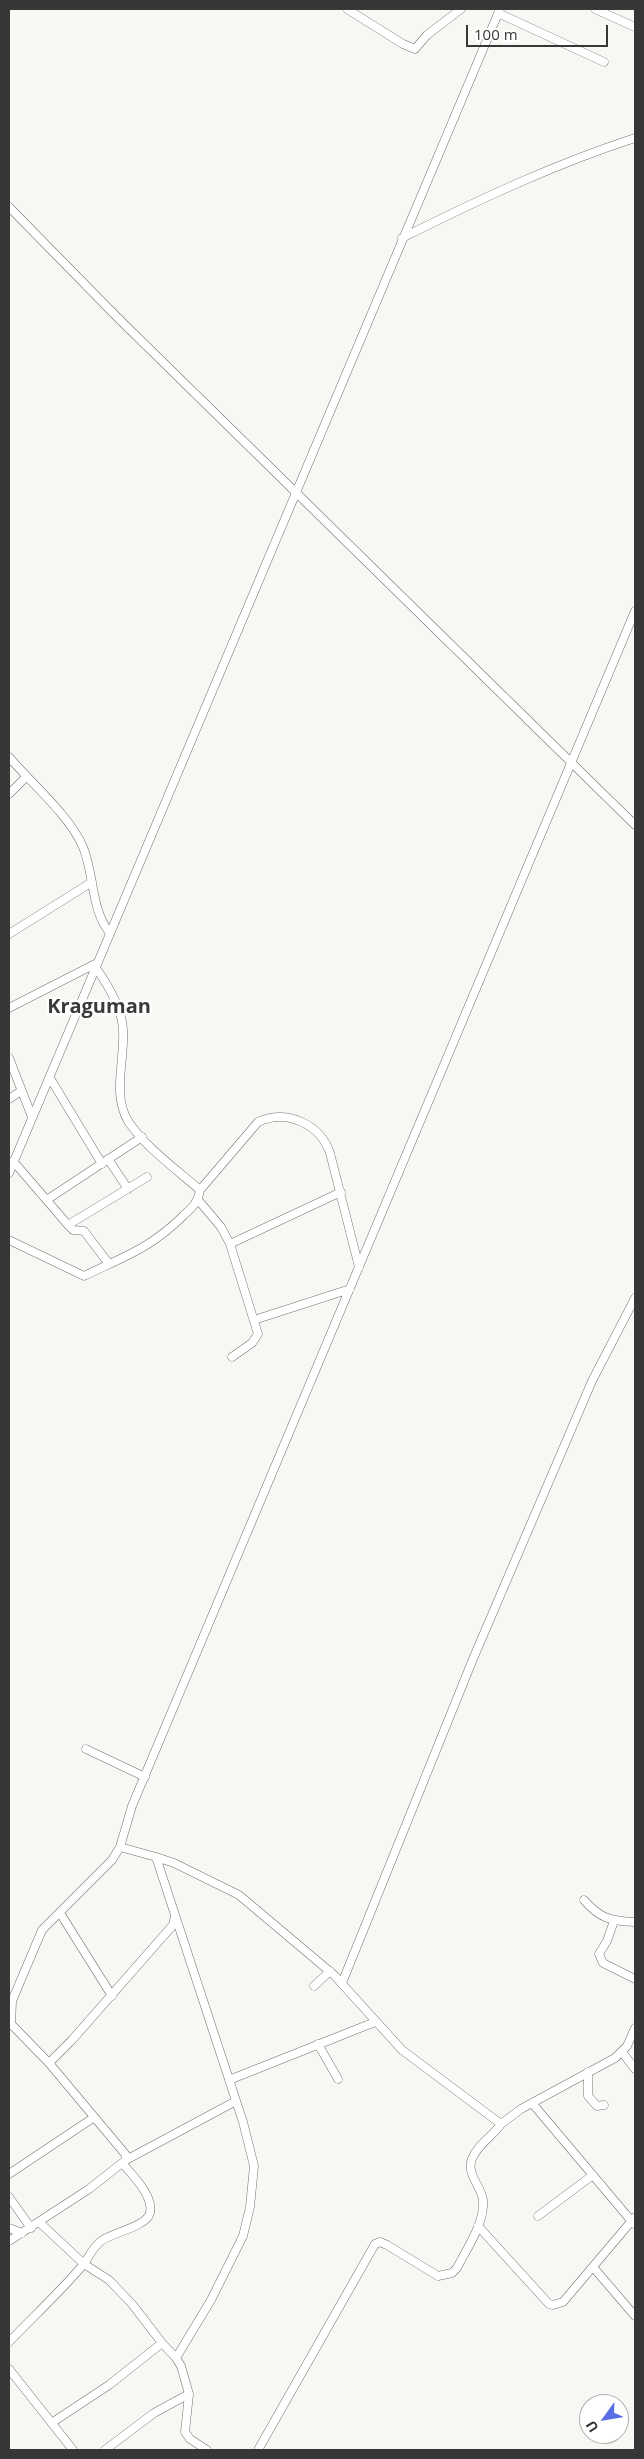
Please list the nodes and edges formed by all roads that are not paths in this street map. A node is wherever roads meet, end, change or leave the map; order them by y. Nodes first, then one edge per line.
1 (347, 9) edge
2 (461, 9) edge
3 (595, 9) edge
4 (499, 11) edge
5 (635, 28) edge
6 (604, 62) dead end
7 (635, 138) edge
8 (9, 207) edge
9 (402, 238) junction
10 (295, 490) junction
11 (635, 611) edge
12 (9, 758) edge
13 (571, 762) junction
14 (26, 777) junction
15 (9, 794) edge
16 (635, 826) edge
17 (92, 882) junction
18 (109, 932) junction
19 (9, 934) edge
20 (97, 966) junction
21 (9, 1008) edge
22 (9, 1058) edge
23 (50, 1078) junction
24 (21, 1091) junction
25 (9, 1099) edge
26 (32, 1117) junction
27 (142, 1138) junction
28 (12, 1157) edge
29 (105, 1161) junction
30 (9, 1173) edge
31 (147, 1177) dead end
32 (128, 1189) junction
33 (200, 1190) junction
34 (341, 1192) junction
35 (48, 1200) junction
36 (199, 1201) junction
37 (68, 1225) junction
38 (9, 1240) edge
39 (230, 1244) junction
40 (109, 1264) junction
41 (360, 1267) junction
42 (350, 1289) junction
43 (635, 1298) edge
44 (254, 1320) junction
45 (232, 1357) dead end
46 (86, 1749) dead end
47 (145, 1777) junction
48 (120, 1847) junction
49 (156, 1858) junction
50 (584, 1900) dead end
51 (60, 1913) junction
52 (175, 1915) junction
53 (614, 1921) junction
54 (635, 1922) edge
55 (330, 1971) junction
56 (635, 1978) edge
57 (342, 1983) junction
58 (314, 1986) dead end
59 (112, 1996) junction
60 (10, 2012) edge
61 (375, 2022) junction
62 (635, 2028) edge
63 (318, 2044) junction
64 (622, 2052) junction
65 (48, 2063) junction
66 (635, 2069) edge
67 (588, 2072) junction
68 (338, 2079) dead end
69 (229, 2080) junction
70 (236, 2101) junction
71 (532, 2103) junction
72 (604, 2105) dead end
73 (93, 2118) junction
74 (501, 2124) junction
75 (125, 2162) junction
76 (9, 2174) edge
77 (593, 2175) junction
78 (9, 2197) edge
79 (538, 2216) dead end
80 (634, 2221) edge
81 (39, 2222) junction
82 (478, 2226) junction
83 (9, 2228) edge
84 (31, 2228) junction
85 (22, 2233) junction
86 (9, 2241) edge
87 (84, 2264) junction
88 (593, 2267) junction
89 (635, 2316) edge
90 (9, 2342) edge
91 (162, 2343) junction
92 (176, 2358) junction
93 (9, 2369) edge
94 (189, 2394) junction
95 (52, 2422) junction
96 (73, 2450) edge
97 (105, 2450) edge
98 (207, 2450) edge
99 (258, 2450) edge

1 - 2 street
3 - 5 street
4 - 6 street
4 - 9 street
7 - 9 street
8 - 10 street
9 - 10 street
10 - 13 street
10 - 18 street
11 - 13 street
12 - 14 street
13 - 16 street
13 - 41 street
14 - 15 street
14 - 17 street
17 - 18 street
17 - 19 street
18 - 20 street
20 - 21 street
20 - 23 street
20 - 27 street
22 - 24 street
23 - 26 street
23 - 29 street
24 - 25 street
24 - 26 street
26 - 28 street
27 - 29 street
27 - 33 street
28 - 30 street
28 - 35 street
29 - 32 street
29 - 35 street
31 - 32 street
32 - 37 street
33 - 34 street
33 - 36 street
34 - 39 street
34 - 41 street
35 - 37 street
36 - 39 street
36 - 40 street
37 - 40 street
38 - 40 street
39 - 44 street
41 - 42 street
42 - 44 street
42 - 47 street
43 - 57 street
44 - 45 street
46 - 47 street
47 - 48 street
48 - 49 street
48 - 51 street
49 - 52 street
49 - 55 street
50 - 53 street
51 - 59 street
51 - 60 street
52 - 59 street
52 - 69 street
53 - 54 street
53 - 56 street
55 - 57 street
55 - 58 street
57 - 61 street
59 - 65 street
60 - 65 street
61 - 63 street
61 - 74 street
62 - 64 street
63 - 68 street
63 - 69 street
64 - 66 street
64 - 67 street
65 - 73 street
67 - 71 street
67 - 72 street
69 - 70 street
70 - 75 street
70 - 92 street
71 - 74 street
71 - 77 street
73 - 75 street
73 - 76 street
74 - 82 street
75 - 81 street
75 - 87 street
77 - 79 street
77 - 80 street
78 - 84 street
80 - 88 street
81 - 84 street
81 - 87 street
82 - 88 street
82 - 99 street
83 - 85 street
84 - 85 street
85 - 86 street
87 - 90 street
87 - 91 street
88 - 89 street
91 - 92 street
91 - 95 street
92 - 94 street
93 - 95 street
94 - 97 street
94 - 98 street
95 - 96 street

